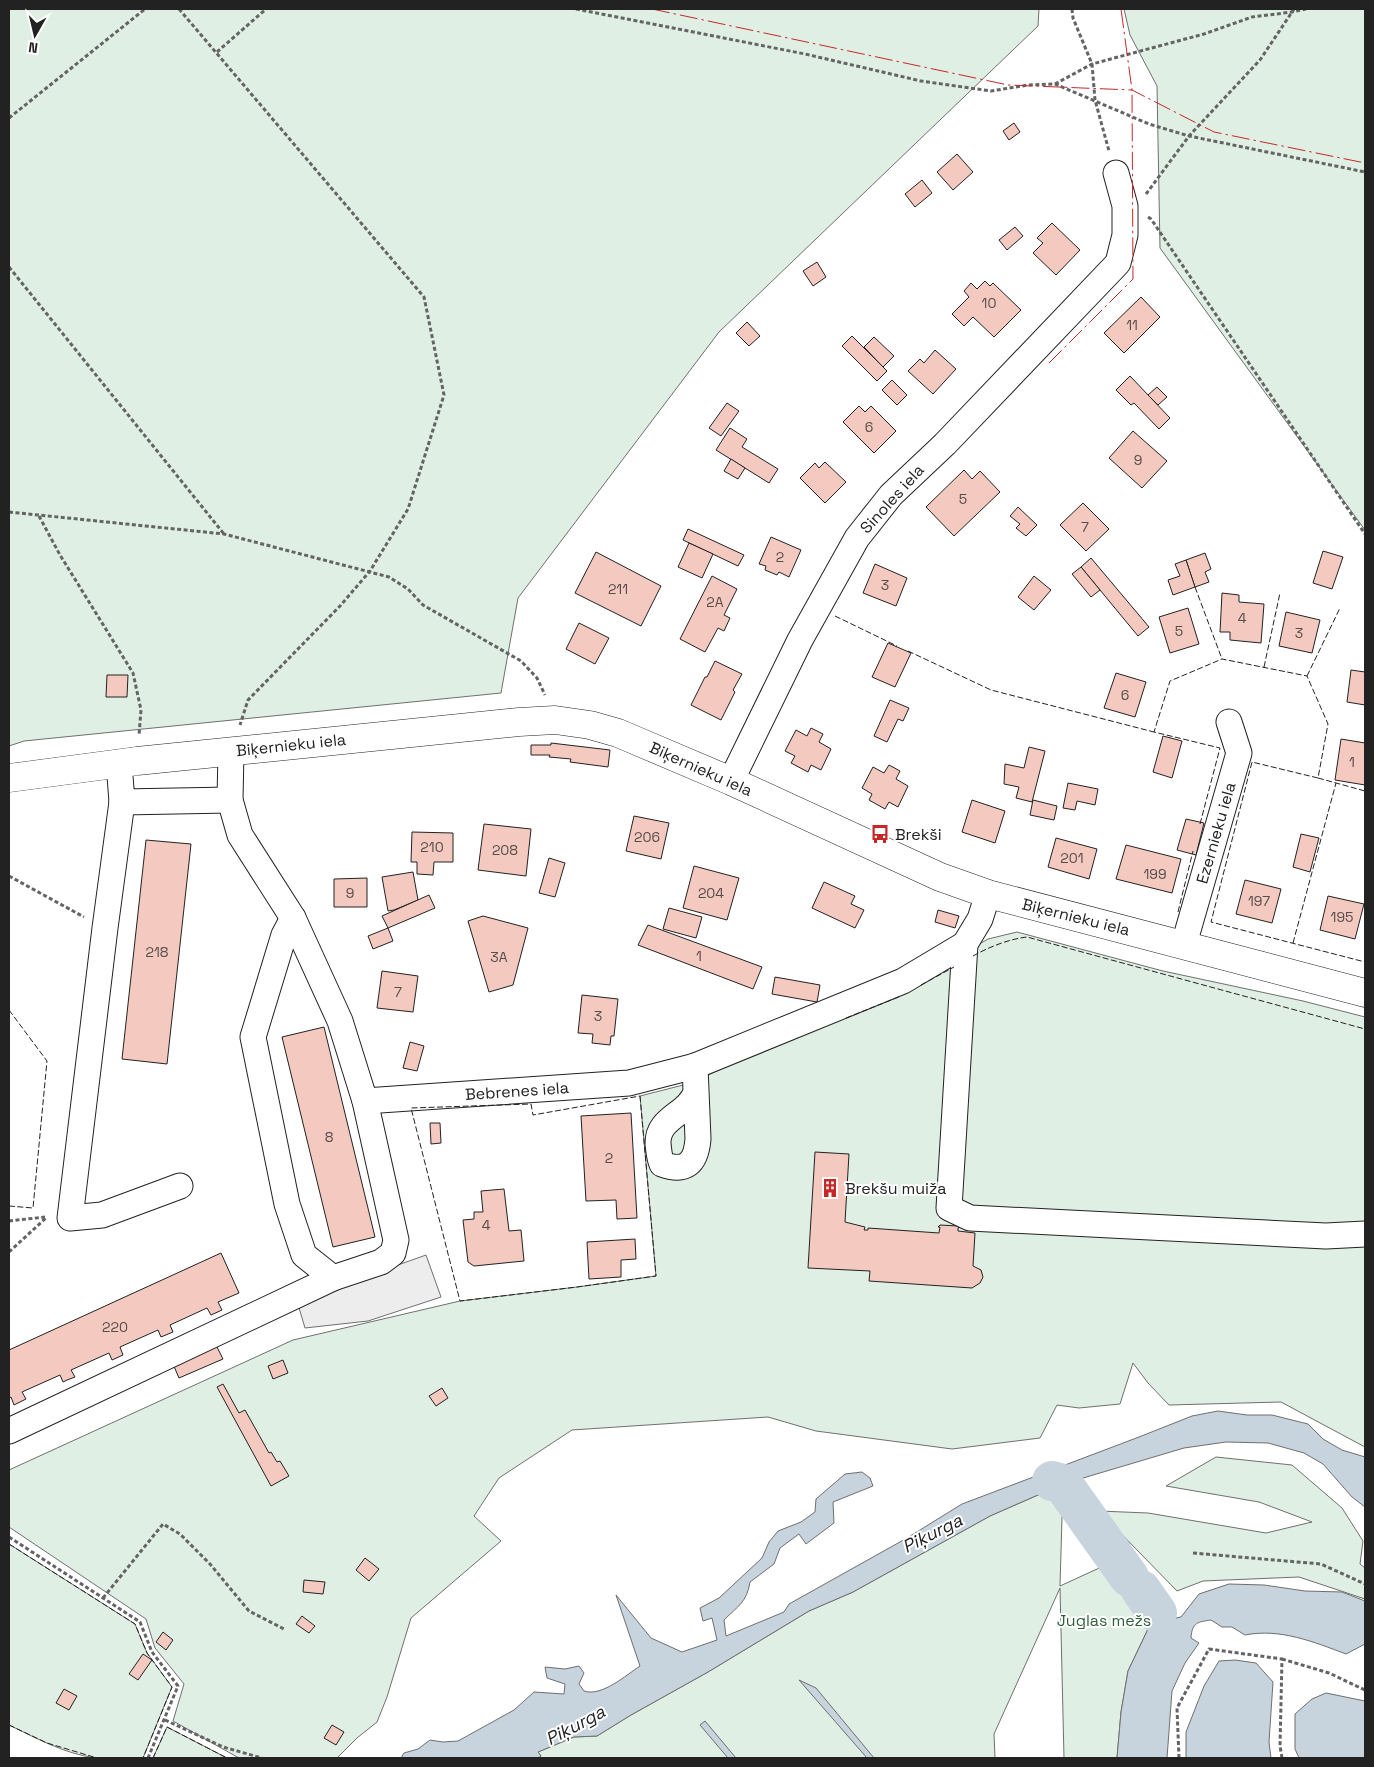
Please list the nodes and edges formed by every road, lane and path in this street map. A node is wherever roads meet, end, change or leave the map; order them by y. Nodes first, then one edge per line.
1 (145, 9) edge
2 (179, 9) edge
3 (266, 9) edge
4 (576, 9) edge
5 (1072, 9) edge
6 (1306, 9) edge
7 (1293, 11) edge
8 (217, 52) junction
9 (1092, 64) junction
10 (1055, 84) junction
11 (1095, 100) junction
12 (9, 118) edge
13 (1189, 136) junction
14 (1365, 172) edge
15 (1116, 173) joint
16 (1124, 206) junction
17 (9, 267) edge
18 (9, 512) edge
19 (39, 516) junction
20 (224, 534) junction
21 (1365, 534) edge
22 (370, 571) junction
23 (555, 720) junction
24 (1230, 722) dead end
25 (231, 751) junction
26 (128, 762) junction
27 (9, 778) edge
28 (731, 781) junction
29 (230, 800) junction
30 (122, 802) junction
31 (9, 876) edge
32 (988, 894) junction
33 (293, 918) junction
34 (105, 928) junction
35 (965, 944) junction
36 (1184, 944) junction
37 (1365, 993) edge
38 (695, 1066) junction
39 (696, 1092) dead end
40 (365, 1101) junction
41 (180, 1186) dead end
42 (46, 1217) junction
43 (70, 1218) junction
44 (9, 1221) edge
45 (1365, 1234) edge
46 (9, 1252) edge
47 (333, 1278) junction
48 (9, 1431) edge
49 (9, 1537) edge
50 (1193, 1553) dead end
51 (1365, 1584) edge
52 (103, 1598) junction
53 (284, 1629) dead end
54 (1282, 1659) junction
55 (1365, 1690) edge
56 (165, 1720) junction
57 (148, 1758) edge
58 (262, 1758) edge
59 (1179, 1758) edge
60 (1282, 1758) edge

1 - 12 path
2 - 8 path
3 - 8 path
4 - 10 path
5 - 9 path
6 - 7 path
7 - 9 path
7 - 13 path
8 - 22 path
9 - 10 path
9 - 11 path
10 - 11 path
11 - 13 path
11 - 15 path
13 - 14 path
13 - 16 path
15 - 16 street
16 - 21 path
16 - 28 street, Sinoles iela
17 - 20 path
18 - 19 path
19 - 20 path
19 - 26 path
20 - 22 path
22 - 23 path
22 - 25 path
23 - 25 main road, Biķernieku iela
23 - 28 main road, Biķernieku iela
24 - 36 street, Ezernieku iela
25 - 26 main road, Biķernieku iela
25 - 29 street
26 - 27 main road, Biķernieku iela
26 - 30 street
28 - 32 main road, Biķernieku iela
29 - 30 street
29 - 33 street
30 - 34 street
31 - 34 path
32 - 35 street, Bebrenes iela
32 - 36 main road, Biķernieku iela
33 - 40 street
33 - 47 street
34 - 43 street
35 - 38 street, Bebrenes iela
35 - 45 street
36 - 37 main road, Biķernieku iela
38 - 39 street
38 - 40 street, Bebrenes iela
40 - 47 street
41 - 43 street
42 - 43 path
42 - 44 path
42 - 46 path
47 - 48 street
49 - 52 path
50 - 51 path
52 - 53 path
52 - 56 path
54 - 55 path
54 - 59 path
54 - 60 path
56 - 57 path
56 - 58 path

